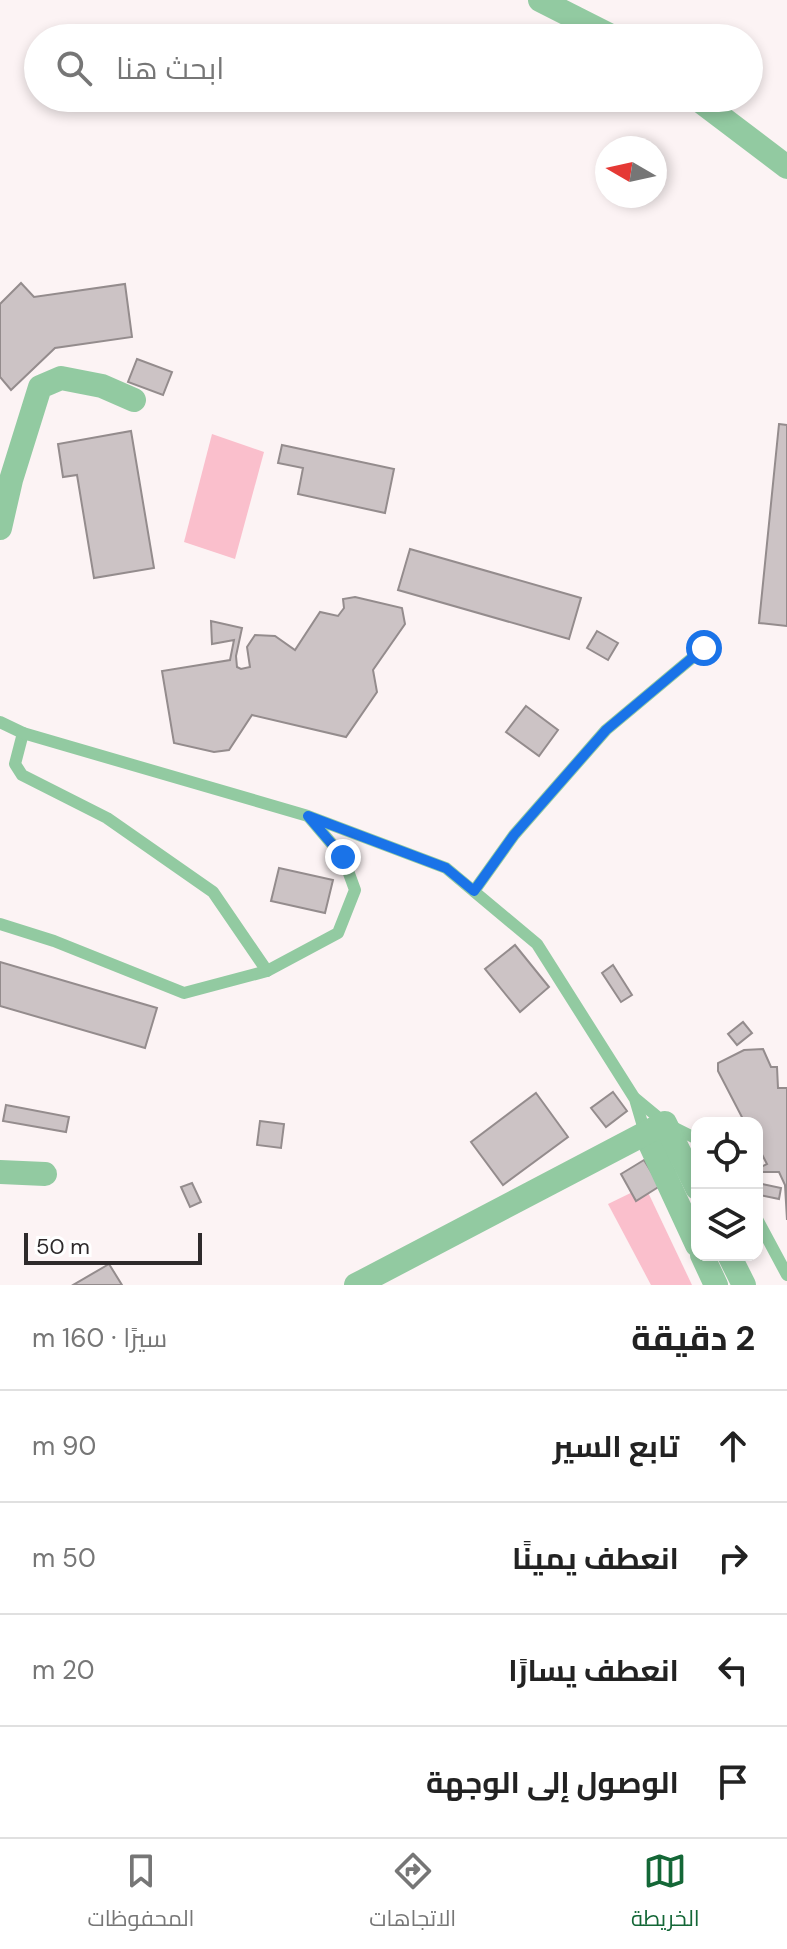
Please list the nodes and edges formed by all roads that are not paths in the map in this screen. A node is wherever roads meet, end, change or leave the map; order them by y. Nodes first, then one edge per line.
1 (540, 0) edge
2 (587, 24) edge
3 (714, 112) edge
4 (787, 167) edge
5 (134, 400) dead end
6 (0, 528) edge
7 (704, 648) dead end
8 (0, 722) edge
9 (23, 733) junction
10 (308, 816) junction
11 (474, 891) junction
12 (0, 924) edge
13 (267, 971) junction
14 (635, 1099) junction
15 (655, 1128) junction
16 (691, 1137) edge
17 (0, 1172) edge
18 (45, 1174) dead end
19 (691, 1179) edge
20 (691, 1228) edge
21 (763, 1230) edge
22 (705, 1261) edge
23 (732, 1261) edge
24 (787, 1275) edge
25 (356, 1285) edge
26 (716, 1285) edge
27 (744, 1285) edge

1 - 2 street
3 - 4 street
5 - 6 street
7 - 11 lane
8 - 9 lane
9 - 10 lane
9 - 13 lane
10 - 11 lane
10 - 13 lane
11 - 14 lane
12 - 13 lane
14 - 15 lane
14 - 15 lane
15 - 16 lane
15 - 19 street
15 - 20 street
15 - 25 street
17 - 18 street
21 - 24 lane
22 - 26 street
23 - 27 street

